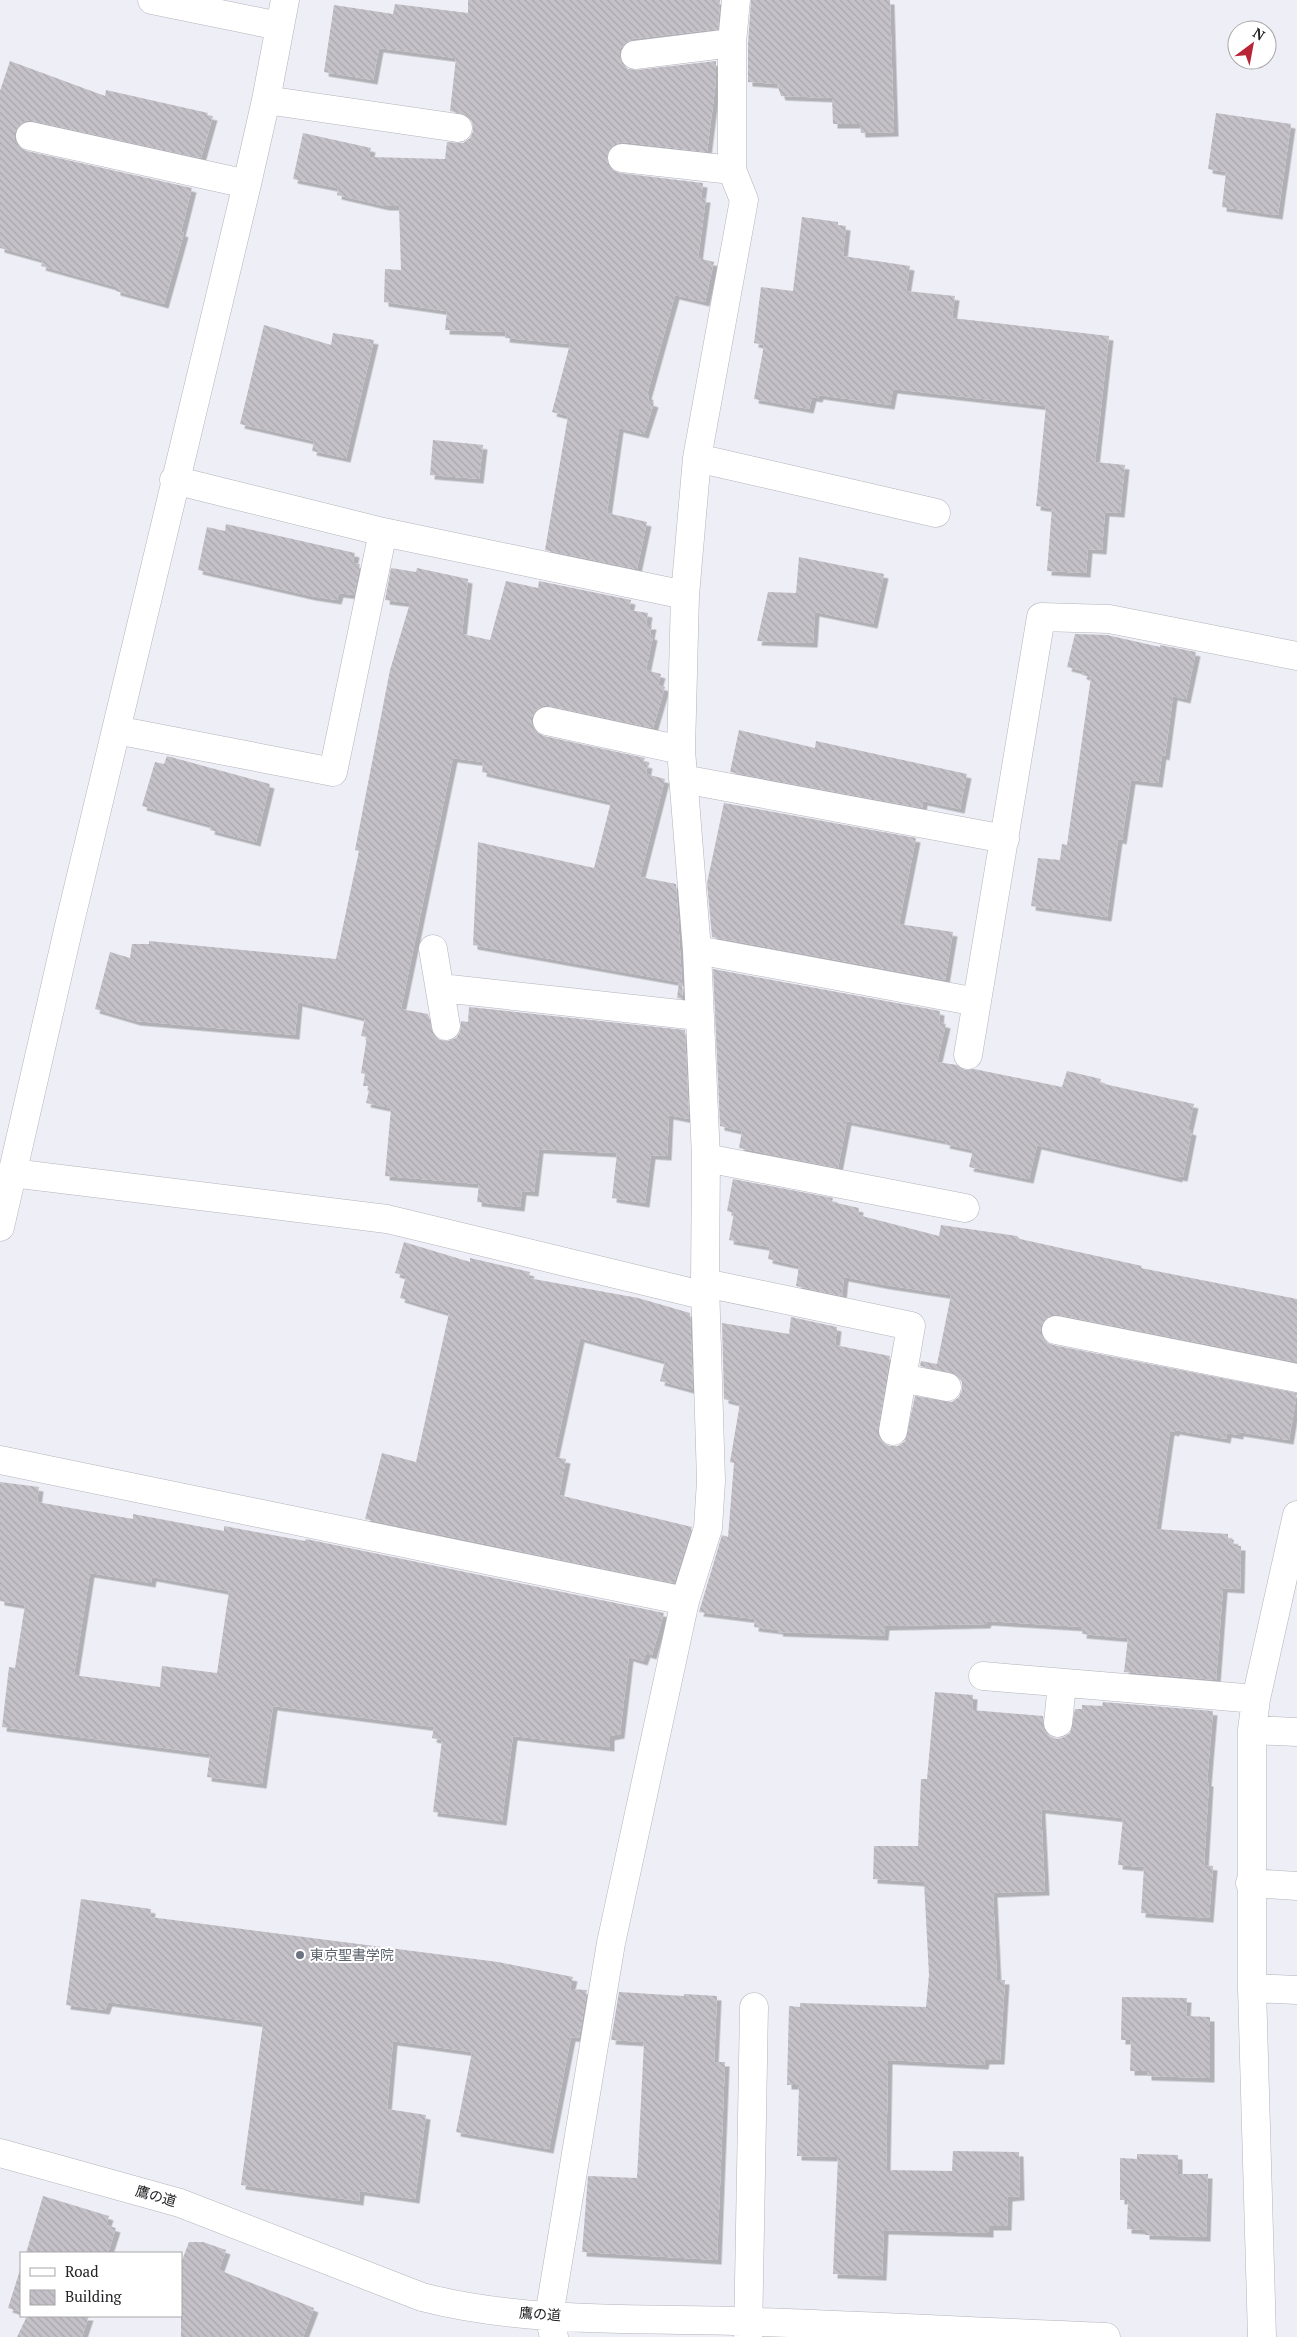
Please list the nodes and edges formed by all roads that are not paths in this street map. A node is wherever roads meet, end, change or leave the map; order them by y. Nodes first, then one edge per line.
1 (152, 0) edge
2 (736, 0) edge
3 (282, 13) edge
4 (732, 43) junction
5 (635, 55) dead end
6 (266, 100) junction
7 (458, 128) dead end
8 (30, 136) dead end
9 (622, 158) dead end
10 (732, 170) junction
11 (246, 184) junction
12 (697, 458) junction
13 (174, 480) junction
14 (936, 514) dead end
15 (383, 532) junction
16 (685, 595) junction
17 (1297, 656) edge
18 (547, 721) dead end
19 (116, 730) junction
20 (681, 750) junction
21 (683, 779) junction
22 (1005, 840) junction
23 (433, 949) dead end
24 (696, 950) junction
25 (440, 988) junction
26 (977, 1002) junction
27 (698, 1016) junction
28 (446, 1026) dead end
29 (968, 1055) dead end
30 (706, 1158) junction
31 (12, 1174) junction
32 (965, 1208) dead end
33 (0, 1227) edge
34 (706, 1290) junction
35 (1056, 1330) dead end
36 (902, 1378) junction
37 (1297, 1378) edge
38 (947, 1387) dead end
39 (893, 1431) dead end
40 (0, 1460) edge
41 (1297, 1515) edge
42 (685, 1601) junction
43 (983, 1676) dead end
44 (1062, 1684) junction
45 (1256, 1699) junction
46 (1058, 1723) dead end
47 (1252, 1730) junction
48 (1297, 1732) edge
49 (1250, 1883) junction
50 (1297, 1886) edge
51 (1252, 1988) junction
52 (1297, 1990) edge
53 (754, 2006) dead end
54 (0, 2153) edge
55 (551, 2326) edge
56 (748, 2329) edge
57 (1106, 2337) edge
58 (1262, 2337) edge

1 - 3 street
2 - 4 street
3 - 6 street
4 - 5 street
4 - 10 street
6 - 7 street
6 - 11 street
8 - 11 street
9 - 10 street
10 - 12 street
11 - 13 street
12 - 14 street
12 - 16 street
13 - 15 street
13 - 19 street
15 - 16 street
15 - 19 street
16 - 20 street
17 - 22 street
18 - 20 street
19 - 31 street
20 - 21 street
21 - 22 street
21 - 24 street
22 - 26 street
23 - 25 street
24 - 26 street
24 - 27 street
25 - 27 street
25 - 28 street
26 - 29 street
27 - 30 street
30 - 32 street
30 - 34 street
31 - 33 street
31 - 34 street
34 - 36 street
34 - 42 street
35 - 37 street
36 - 38 street
36 - 39 street
40 - 42 street
41 - 45 street
42 - 55 street
43 - 44 street
44 - 45 street
44 - 46 street
45 - 47 street
47 - 48 street
47 - 49 street
49 - 50 street
49 - 51 street
51 - 52 street
51 - 58 street
53 - 56 street
54 - 55 street, 鷹の道
55 - 56 street, 鷹の道
56 - 57 street, 鷹の道

